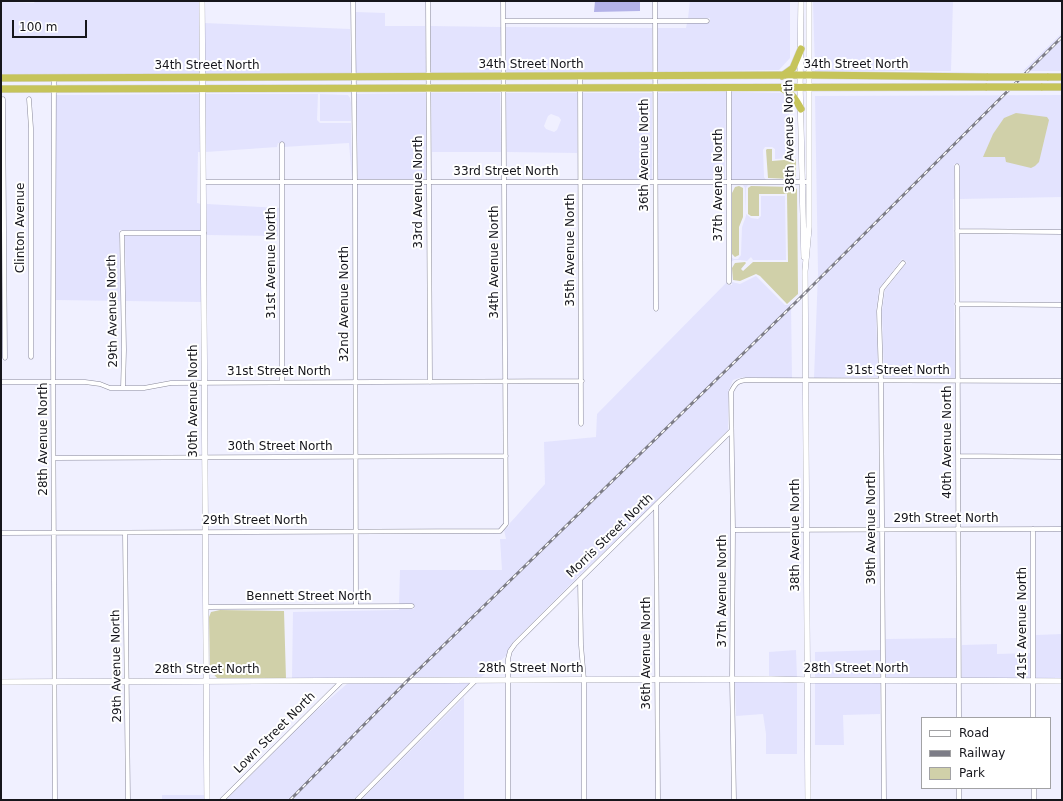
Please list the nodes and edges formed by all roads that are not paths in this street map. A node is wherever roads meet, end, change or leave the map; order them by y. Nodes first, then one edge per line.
1 (202, 1) edge
2 (352, 1) edge
3 (428, 1) edge
4 (503, 1) edge
5 (655, 1) edge
6 (801, 1) edge
7 (808, 1) edge
8 (655, 20) junction
9 (707, 20) dead end
10 (504, 21) junction
11 (801, 49) junction
12 (809, 75) junction
13 (503, 76) junction
14 (580, 76) junction
15 (655, 76) junction
16 (729, 76) junction
17 (782, 76) junction
18 (800, 76) junction
19 (202, 77) junction
20 (281, 77) junction
21 (354, 77) junction
22 (428, 77) junction
23 (1062, 77) edge
24 (1, 78) edge
25 (54, 78) junction
26 (503, 87) junction
27 (580, 87) junction
28 (655, 87) junction
29 (699, 87) junction
30 (729, 87) junction
31 (780, 87) junction
32 (800, 87) junction
33 (809, 87) junction
34 (1062, 87) edge
35 (201, 88) junction
36 (281, 88) junction
37 (353, 88) junction
38 (428, 88) junction
39 (1, 89) edge
40 (53, 89) junction
41 (2, 99) dead end
42 (29, 99) dead end
43 (801, 109) junction
44 (282, 144) dead end
45 (957, 166) dead end
46 (204, 182) junction
47 (281, 182) junction
48 (355, 182) junction
49 (429, 182) junction
50 (505, 182) junction
51 (580, 182) junction
52 (655, 182) junction
53 (728, 182) junction
54 (801, 182) junction
55 (809, 182) junction
56 (957, 231) junction
57 (1062, 232) edge
58 (204, 233) junction
59 (903, 263) dead end
60 (805, 271) junction
61 (730, 282) dead end
62 (957, 304) junction
63 (1062, 305) edge
64 (656, 309) dead end
65 (31, 357) dead end
66 (5, 358) dead end
67 (881, 380) junction
68 (505, 381) junction
69 (582, 381) junction
70 (806, 381) junction
71 (958, 381) junction
72 (1062, 381) edge
73 (1, 382) edge
74 (53, 382) junction
75 (282, 382) junction
76 (355, 382) junction
77 (430, 382) junction
78 (205, 383) junction
79 (735, 384) joint
80 (124, 388) junction
81 (581, 424) dead end
82 (731, 431) junction
83 (356, 456) junction
84 (506, 456) junction
85 (958, 456) junction
86 (1062, 457) edge
87 (54, 458) junction
88 (205, 458) junction
89 (656, 506) junction
90 (506, 524) joint
91 (959, 529) junction
92 (1033, 529) junction
93 (1062, 529) edge
94 (733, 530) junction
95 (807, 530) junction
96 (882, 530) junction
97 (356, 531) junction
98 (125, 532) junction
99 (206, 532) junction
100 (1, 533) edge
101 (54, 533) junction
102 (580, 579) junction
103 (356, 606) junction
104 (412, 606) dead end
105 (206, 607) junction
106 (732, 679) junction
107 (476, 680) junction
108 (508, 680) junction
109 (584, 680) junction
110 (658, 680) junction
111 (808, 680) junction
112 (127, 681) junction
113 (206, 681) junction
114 (342, 681) junction
115 (883, 681) junction
116 (959, 681) junction
117 (1033, 681) junction
118 (1062, 681) edge
119 (1, 682) edge
120 (54, 682) junction
121 (959, 717) edge
122 (1033, 717) edge
123 (959, 789) edge
124 (1034, 789) edge
125 (55, 800) edge
126 (128, 800) edge
127 (207, 800) edge
128 (222, 800) edge
129 (357, 800) edge
130 (508, 800) edge
131 (584, 800) edge
132 (658, 800) edge
133 (734, 800) edge
134 (808, 800) edge
135 (884, 800) edge
136 (959, 800) edge
137 (1034, 800) edge

1 - 19 street, 30th Avenue North
2 - 21 street, 32nd Avenue North
3 - 22 street, 33rd Avenue North
4 - 10 street, 34th Avenue North
5 - 8 street, 36th Avenue North
6 - 11 street, 38th Avenue North
7 - 12 street, 38th Avenue North
8 - 9 street
8 - 10 street
8 - 15 street, 36th Avenue North
10 - 13 street, 34th Avenue North
11 - 17 highway
11 - 18 street, 38th Avenue North
12 - 18 highway, 34th Street North
12 - 23 highway, 34th Street North, bridge
12 - 33 street, 38th Avenue North
13 - 14 highway, 34th Street North
13 - 22 highway, 34th Street North
13 - 26 street, 34th Avenue North
14 - 15 highway, 34th Street North
14 - 27 street, 35th Avenue North
15 - 16 highway, 34th Street North
15 - 28 street, 36th Avenue North
16 - 17 highway, 34th Street North
16 - 29 highway
17 - 18 highway, 34th Street North
18 - 32 street, 38th Avenue North
19 - 20 highway, 34th Street North
19 - 25 highway, 34th Street North
19 - 35 street, 30th Avenue North
20 - 21 highway, 34th Street North
20 - 36 street
21 - 22 highway, 34th Street North
21 - 37 street, 32nd Avenue North
22 - 38 street, 33rd Avenue North
24 - 25 highway, 34th Street North
25 - 40 street, 28th Avenue North
26 - 27 highway, 34th Street North
26 - 38 highway, 34th Street North
26 - 50 street, 34th Avenue North
27 - 28 highway, 34th Street North
27 - 51 street, 35th Avenue North
28 - 29 highway, 34th Street North
28 - 52 street, 36th Avenue North
29 - 30 highway, 34th Street North
30 - 31 highway, 34th Street North
30 - 53 street, 37th Avenue North
31 - 32 highway, 34th Street North
31 - 43 highway
32 - 33 highway, 34th Street North
32 - 43 street, 38th Avenue North
33 - 34 highway, 34th Street North, bridge
33 - 55 street, 38th Avenue North
35 - 36 highway, 34th Street North
35 - 40 highway, 34th Street North
35 - 46 street, 30th Avenue North
36 - 37 highway, 34th Street North
37 - 38 highway, 34th Street North
37 - 48 street, 32nd Avenue North
38 - 49 street, 33rd Avenue North
39 - 40 highway, 34th Street North
40 - 74 street, 28th Avenue North
41 - 66 street
42 - 65 street, Clinton Avenue
43 - 54 street, 38th Avenue North
44 - 47 street, 31st Avenue North
45 - 56 street, 40th Avenue North
46 - 47 street, 33rd Street North
46 - 58 street, 30th Avenue North
47 - 48 street, 33rd Street North
47 - 75 street, 31st Avenue North
48 - 49 street, 33rd Street North
48 - 76 street, 32nd Avenue North
49 - 50 street, 33rd Street North
49 - 77 street, 33rd Avenue North
50 - 51 street, 33rd Street North
50 - 68 street, 34th Avenue North
51 - 52 street, 33rd Street North
51 - 69 street, 35th Avenue North
52 - 53 street, 33rd Street North
52 - 64 street, 36th Avenue North
53 - 54 street, 33rd Street North
53 - 61 street, 37th Avenue North
54 - 55 street, 33rd Street North
54 - 60 street, 38th Avenue North
55 - 60 street, 38th Avenue North
56 - 57 street
56 - 62 street, 40th Avenue North
58 - 78 street, 30th Avenue North
58 - 80 street, 29th Avenue North
59 - 67 street, 39th Avenue North
60 - 70 street, 38th Avenue North
62 - 63 street
62 - 71 street, 40th Avenue North
67 - 70 street, 31st Street North
67 - 71 street, 31st Street North
67 - 96 street, 39th Avenue North
68 - 69 street, 31st Street North
68 - 77 street, 31st Street North
68 - 84 street, 34th Avenue North
69 - 81 street, 35th Avenue North
70 - 79 street, 31st Street North
70 - 95 street, 38th Avenue North
71 - 72 street, 31st Street North
71 - 85 street, 40th Avenue North
73 - 74 street, 31st Street North
74 - 80 street, 31st Street North
74 - 87 street, 28th Avenue North
75 - 76 street, 31st Street North
75 - 78 street, 31st Street North
76 - 77 street, 31st Street North
76 - 83 street, 32nd Avenue North
78 - 80 street, 31st Street North
78 - 88 street, 30th Avenue North
79 - 82 street, 37th Avenue North
82 - 89 street, Morris Street North
82 - 94 street, 37th Avenue North
83 - 84 street, 30th Street North
83 - 88 street, 30th Street North
83 - 97 street, 32nd Avenue North
84 - 90 street, 34th Avenue North
85 - 86 street
85 - 91 street, 40th Avenue North
87 - 88 street, 30th Street North
87 - 101 street, 28th Avenue North
88 - 99 street, 30th Avenue North
89 - 102 street, Morris Street North
89 - 110 street, 36th Avenue North
90 - 97 street, 29th Street North
91 - 92 street, 29th Street North
91 - 96 street, 29th Street North
91 - 116 street, 40th Avenue North
92 - 93 street, 29th Street North
92 - 117 street, 41st Avenue North
94 - 95 street, 29th Street North
94 - 106 street, 37th Avenue North
95 - 96 street, 29th Street North
95 - 111 street, 38th Avenue North
96 - 115 street, 39th Avenue North
97 - 99 street, 29th Street North
97 - 103 street, 32nd Avenue North
98 - 99 street, 29th Street North
98 - 101 street, 29th Street North
98 - 112 street, 29th Avenue North
99 - 105 street, 30th Avenue North
100 - 101 street, 29th Street North
101 - 120 street, 28th Avenue North
102 - 108 street, Morris Street North
102 - 109 street
103 - 104 street, Bennett Street North
103 - 105 street, Bennett Street North
105 - 113 street, 30th Avenue North
106 - 110 street, 28th Street North
106 - 111 street, 28th Street North
106 - 133 street, 37th Avenue North
107 - 108 street, 28th Street North
107 - 114 street, 28th Street North
107 - 129 street
108 - 109 street, 28th Street North
108 - 130 street
109 - 110 street, 28th Street North
109 - 131 street
110 - 132 street, 36th Avenue North
111 - 115 street, 28th Street North
111 - 134 street, 38th Avenue North
112 - 113 street, 28th Street North
112 - 120 street, 28th Street North
112 - 126 street, 29th Avenue North
113 - 114 street, 28th Street North
113 - 127 street, 30th Avenue North
114 - 128 street, Lown Street North
115 - 116 street, 28th Street North
115 - 135 street, 39th Avenue North
116 - 117 street, 28th Street North
116 - 121 street, 40th Avenue North
117 - 118 street, 28th Street North
117 - 122 street, 41st Avenue North
119 - 120 street, 28th Street North
120 - 125 street, 28th Avenue North
123 - 136 street
124 - 137 street

